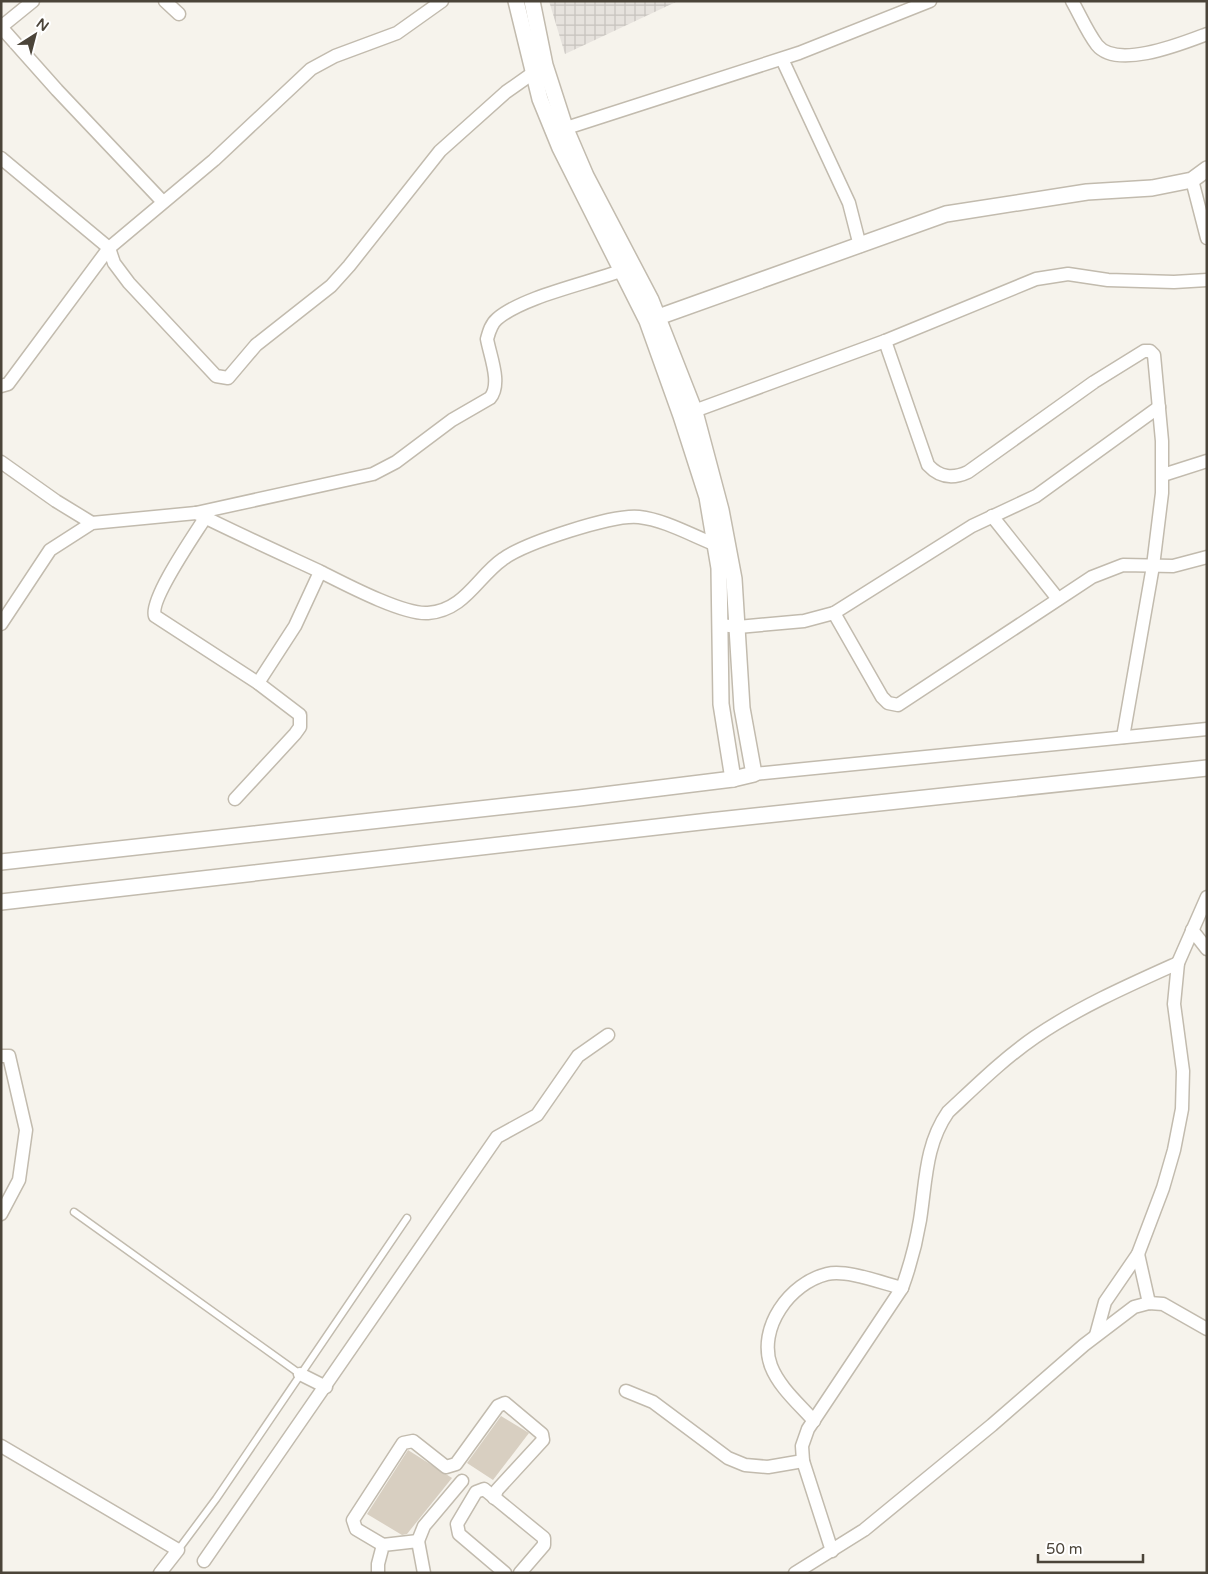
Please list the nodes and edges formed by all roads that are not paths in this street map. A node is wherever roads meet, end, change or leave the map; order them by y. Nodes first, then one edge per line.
1 (32, 1) edge
2 (166, 1) edge
3 (442, 1) edge
4 (516, 1) edge
5 (532, 1) edge
6 (930, 1) edge
7 (1072, 1) edge
8 (179, 14) dead end
9 (1, 27) edge
10 (1207, 34) edge
11 (782, 59) junction
12 (532, 73) junction
13 (559, 130) junction
14 (1, 158) edge
15 (1207, 169) edge
16 (1192, 180) junction
17 (163, 202) junction
18 (1207, 238) edge
19 (860, 246) junction
20 (109, 248) junction
21 (627, 269) junction
22 (1207, 280) edge
23 (653, 319) junction
24 (885, 341) junction
25 (1, 386) edge
26 (1159, 407) junction
27 (688, 414) junction
28 (1207, 461) edge
29 (1, 462) edge
30 (1163, 475) junction
31 (201, 515) junction
32 (992, 516) junction
33 (92, 523) junction
34 (714, 544) junction
35 (1207, 558) edge
36 (1153, 566) junction
37 (320, 572) junction
38 (1058, 599) junction
39 (834, 613) junction
40 (1, 624) edge
41 (720, 625) junction
42 (738, 627) junction
43 (258, 683) junction
44 (721, 704) junction
45 (742, 704) junction
46 (1207, 730) edge
47 (1124, 737) junction
48 (1207, 768) edge
49 (754, 774) junction
50 (733, 779) junction
51 (235, 799) dead end
52 (1, 862) edge
53 (1207, 897) edge
54 (1, 902) edge
55 (1192, 930) junction
56 (1207, 949) edge
57 (1178, 962) junction
58 (608, 1035) dead end
59 (1, 1056) edge
60 (74, 1212) dead end
61 (1, 1214) edge
62 (407, 1218) dead end
63 (1138, 1254) junction
64 (902, 1288) junction
65 (1149, 1303) junction
66 (1207, 1329) edge
67 (1096, 1335) junction
68 (300, 1374) junction
69 (326, 1386) junction
70 (626, 1391) dead end
71 (814, 1421) junction
72 (1, 1446) edge
73 (803, 1461) junction
74 (451, 1467) junction
75 (462, 1481) junction
76 (476, 1492) junction
77 (494, 1498) junction
78 (418, 1541) junction
79 (383, 1545) junction
80 (178, 1550) junction
81 (832, 1551) junction
82 (204, 1562) dead end
83 (160, 1573) edge
84 (378, 1573) edge
85 (424, 1573) edge
86 (505, 1573) edge
87 (520, 1573) edge
88 (795, 1573) edge

1 - 9 street
2 - 8 street
3 - 17 street
4 - 12 street
5 - 13 street
6 - 11 street
7 - 10 street
9 - 17 street
11 - 13 street
11 - 19 street
12 - 13 street
12 - 20 street
13 - 21 street
14 - 20 street
15 - 16 street
16 - 18 street
16 - 19 street
17 - 20 street
19 - 23 street
20 - 25 street
21 - 23 street
21 - 31 street
22 - 24 street
23 - 27 street
24 - 26 street
24 - 27 street
26 - 30 street
26 - 32 street
27 - 34 street
27 - 42 street
28 - 30 street
29 - 33 street
30 - 36 street
31 - 33 street
31 - 37 street
31 - 43 street
32 - 38 street
32 - 39 street
33 - 40 street
34 - 37 street
34 - 41 street
35 - 36 street
36 - 38 street
36 - 47 street
37 - 43 street
38 - 39 street
39 - 42 street
41 - 42 street
41 - 44 street
42 - 45 street
43 - 51 street
44 - 45 street
44 - 50 street
45 - 49 street
46 - 47 street
47 - 49 street
48 - 54 street
49 - 50 street
50 - 52 street
53 - 55 street
55 - 56 street
55 - 57 street
57 - 63 street
57 - 64 street
58 - 69 street
59 - 61 street
60 - 68 lane
62 - 68 lane
63 - 65 street
63 - 67 street
64 - 71 street
64 - 71 street
65 - 66 street
65 - 67 street
67 - 81 street
68 - 69 street
68 - 80 lane
69 - 82 street
70 - 73 street
71 - 73 street
72 - 80 street
73 - 81 street
74 - 75 street
74 - 77 street
74 - 79 street
75 - 76 street
75 - 78 street
76 - 77 street
76 - 86 street
77 - 87 street
78 - 79 street
78 - 85 street
79 - 84 street
80 - 83 street
81 - 88 street

